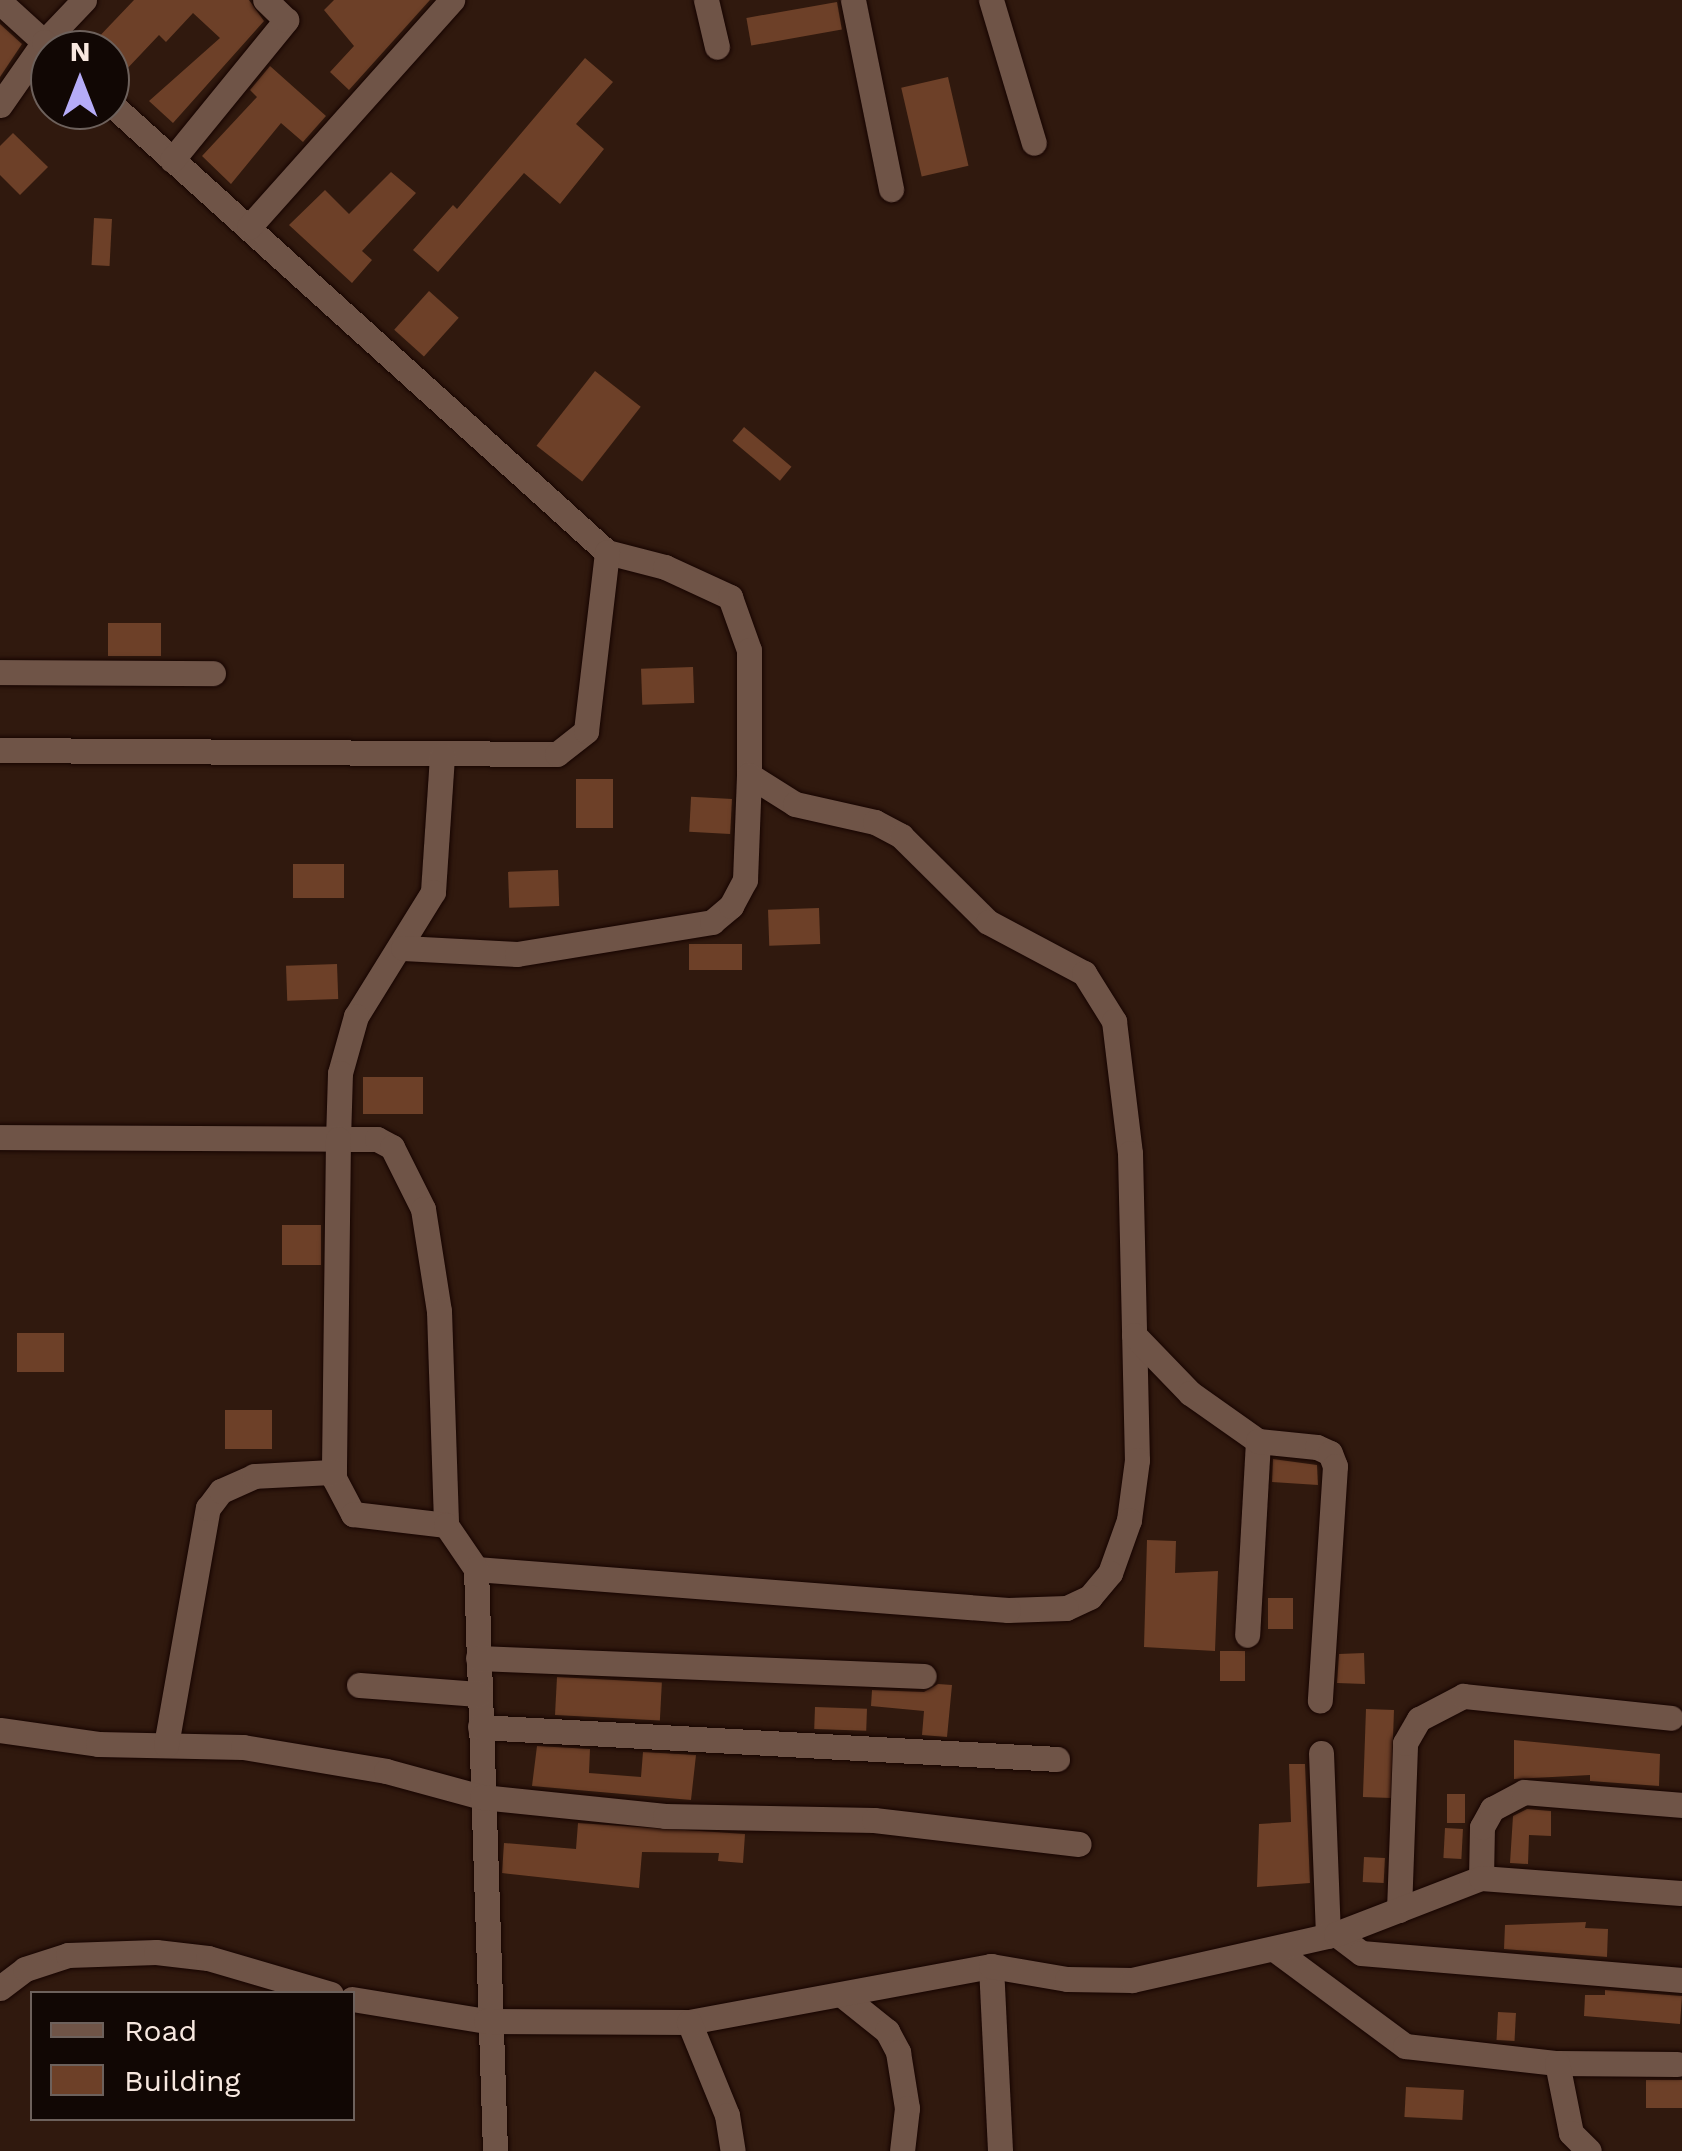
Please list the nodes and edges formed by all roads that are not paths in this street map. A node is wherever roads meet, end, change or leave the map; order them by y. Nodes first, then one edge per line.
1 (84, 0) edge
2 (264, 0) edge
3 (452, 0) edge
4 (706, 0) edge
5 (852, 0) edge
6 (991, 0) edge
7 (0, 2) edge
8 (294, 10) edge
9 (31, 30) edge
10 (61, 30) edge
11 (717, 48) dead end
12 (30, 68) edge
13 (0, 105) edge
14 (130, 121) edge
15 (1034, 144) dead end
16 (172, 160) junction
17 (891, 189) dead end
18 (248, 227) junction
19 (607, 552) junction
20 (0, 672) edge
21 (213, 673) dead end
22 (0, 750) edge
23 (442, 756) junction
24 (749, 775) junction
25 (403, 948) junction
26 (0, 1137) edge
27 (338, 1139) junction
28 (1134, 1335) junction
29 (1258, 1441) junction
30 (334, 1472) junction
31 (446, 1525) junction
32 (476, 1569) junction
33 (1246, 1635) dead end
34 (478, 1658) junction
35 (924, 1676) dead end
36 (359, 1685) dead end
37 (479, 1694) junction
38 (1320, 1701) dead end
39 (1671, 1718) dead end
40 (480, 1727) junction
41 (0, 1730) edge
42 (166, 1745) junction
43 (1321, 1754) dead end
44 (1057, 1759) dead end
45 (482, 1797) junction
46 (1682, 1805) edge
47 (1079, 1844) dead end
48 (1481, 1878) junction
49 (1680, 1893) dead end
50 (1399, 1910) junction
51 (1332, 1935) junction
52 (1274, 1949) junction
53 (991, 1966) junction
54 (1682, 1980) edge
55 (0, 1988) edge
56 (321, 1991) edge
57 (842, 1995) junction
58 (355, 2000) edge
59 (486, 2020) junction
60 (690, 2022) junction
61 (1558, 2063) junction
62 (1677, 2064) dead end
63 (495, 2151) edge
64 (733, 2151) edge
65 (902, 2151) edge
66 (1000, 2151) edge
67 (1589, 2151) edge

1 - 10 street
2 - 8 street
3 - 18 street
4 - 11 street
5 - 17 street
6 - 15 street
7 - 9 street
8 - 16 street
12 - 13 street
14 - 16 street
16 - 18 street
18 - 19 street
19 - 23 street
19 - 24 street
20 - 21 street
22 - 23 street
23 - 25 street
24 - 25 street
24 - 28 street
25 - 27 street
26 - 27 street
27 - 30 street
27 - 31 street
28 - 29 street
28 - 32 street
29 - 33 street
29 - 38 street
30 - 31 street
30 - 42 street
31 - 32 street
32 - 34 street
34 - 35 street
34 - 37 street
36 - 37 street
37 - 40 street
39 - 50 street
40 - 44 street
40 - 45 street
41 - 42 street
42 - 45 street
43 - 51 street
45 - 47 street
45 - 59 street
46 - 48 street
48 - 49 street
48 - 50 street
50 - 51 street
51 - 52 street
51 - 54 street
52 - 53 street
52 - 61 street
53 - 57 street
53 - 66 street
55 - 56 street
57 - 60 street
57 - 65 street
58 - 59 street
59 - 60 street
59 - 63 street
60 - 64 street
61 - 62 street
61 - 67 street

